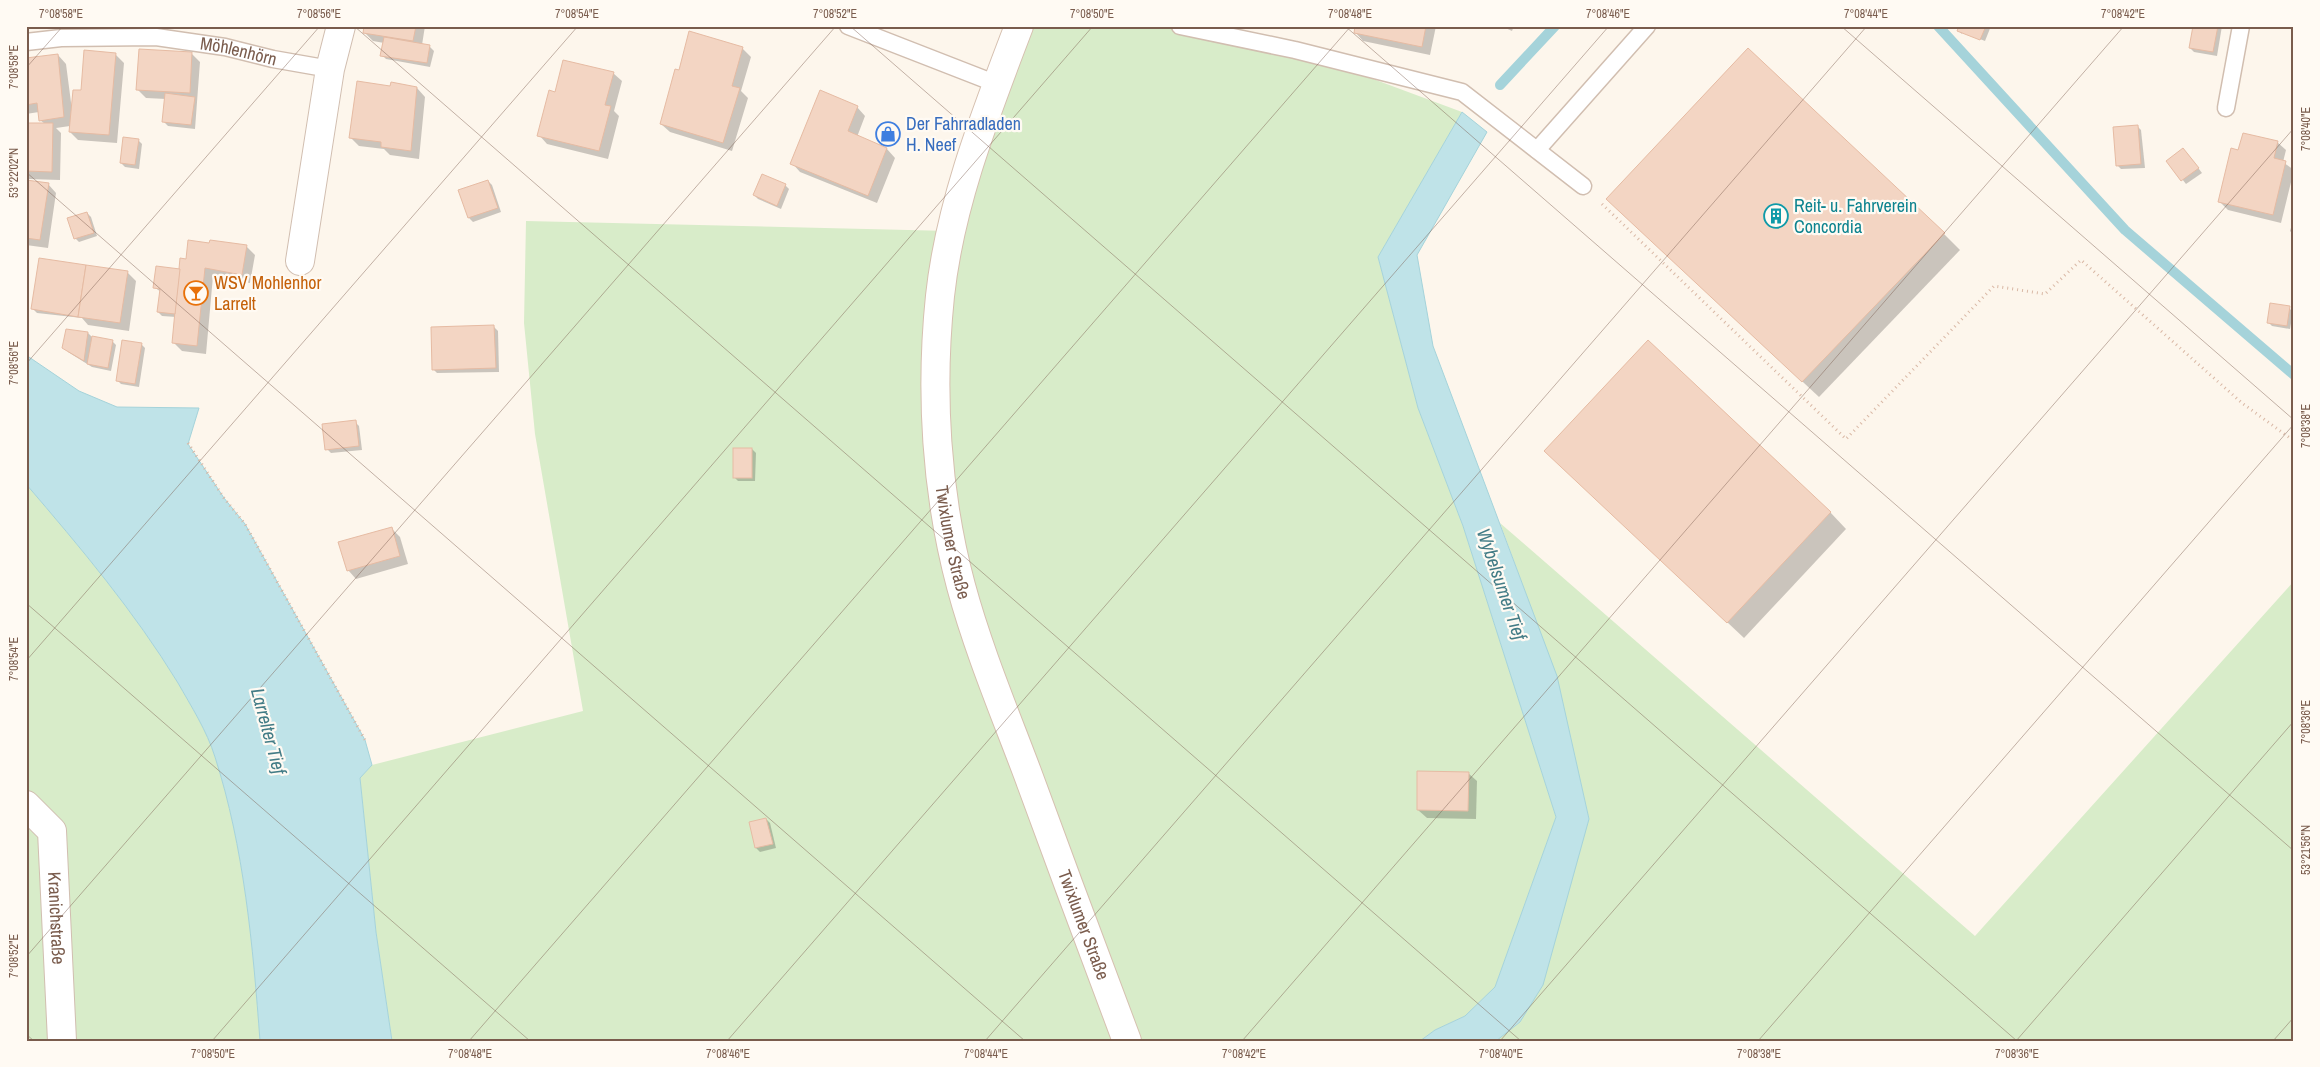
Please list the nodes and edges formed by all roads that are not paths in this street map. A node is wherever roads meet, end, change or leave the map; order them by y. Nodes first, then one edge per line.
1 (341, 26) edge
2 (848, 26) edge
3 (1018, 26) edge
4 (1180, 26) edge
5 (1647, 26) edge
6 (2241, 26) edge
7 (26, 42) edge
8 (330, 69) junction
9 (997, 84) junction
10 (2226, 108) dead end
11 (1537, 150) junction
12 (1583, 186) road end
13 (300, 261) dead end
14 (26, 805) edge
15 (62, 1041) edge
16 (1127, 1041) edge

1 - 8 street
2 - 9 lane
3 - 9 street, Twixlumer Straße
4 - 11 lane
5 - 11 lane
6 - 10 lane
7 - 8 lane, Möhlenhörn
8 - 13 street
9 - 16 street, Twixlumer Straße
11 - 12 lane
14 - 15 street, Kranichstraße

